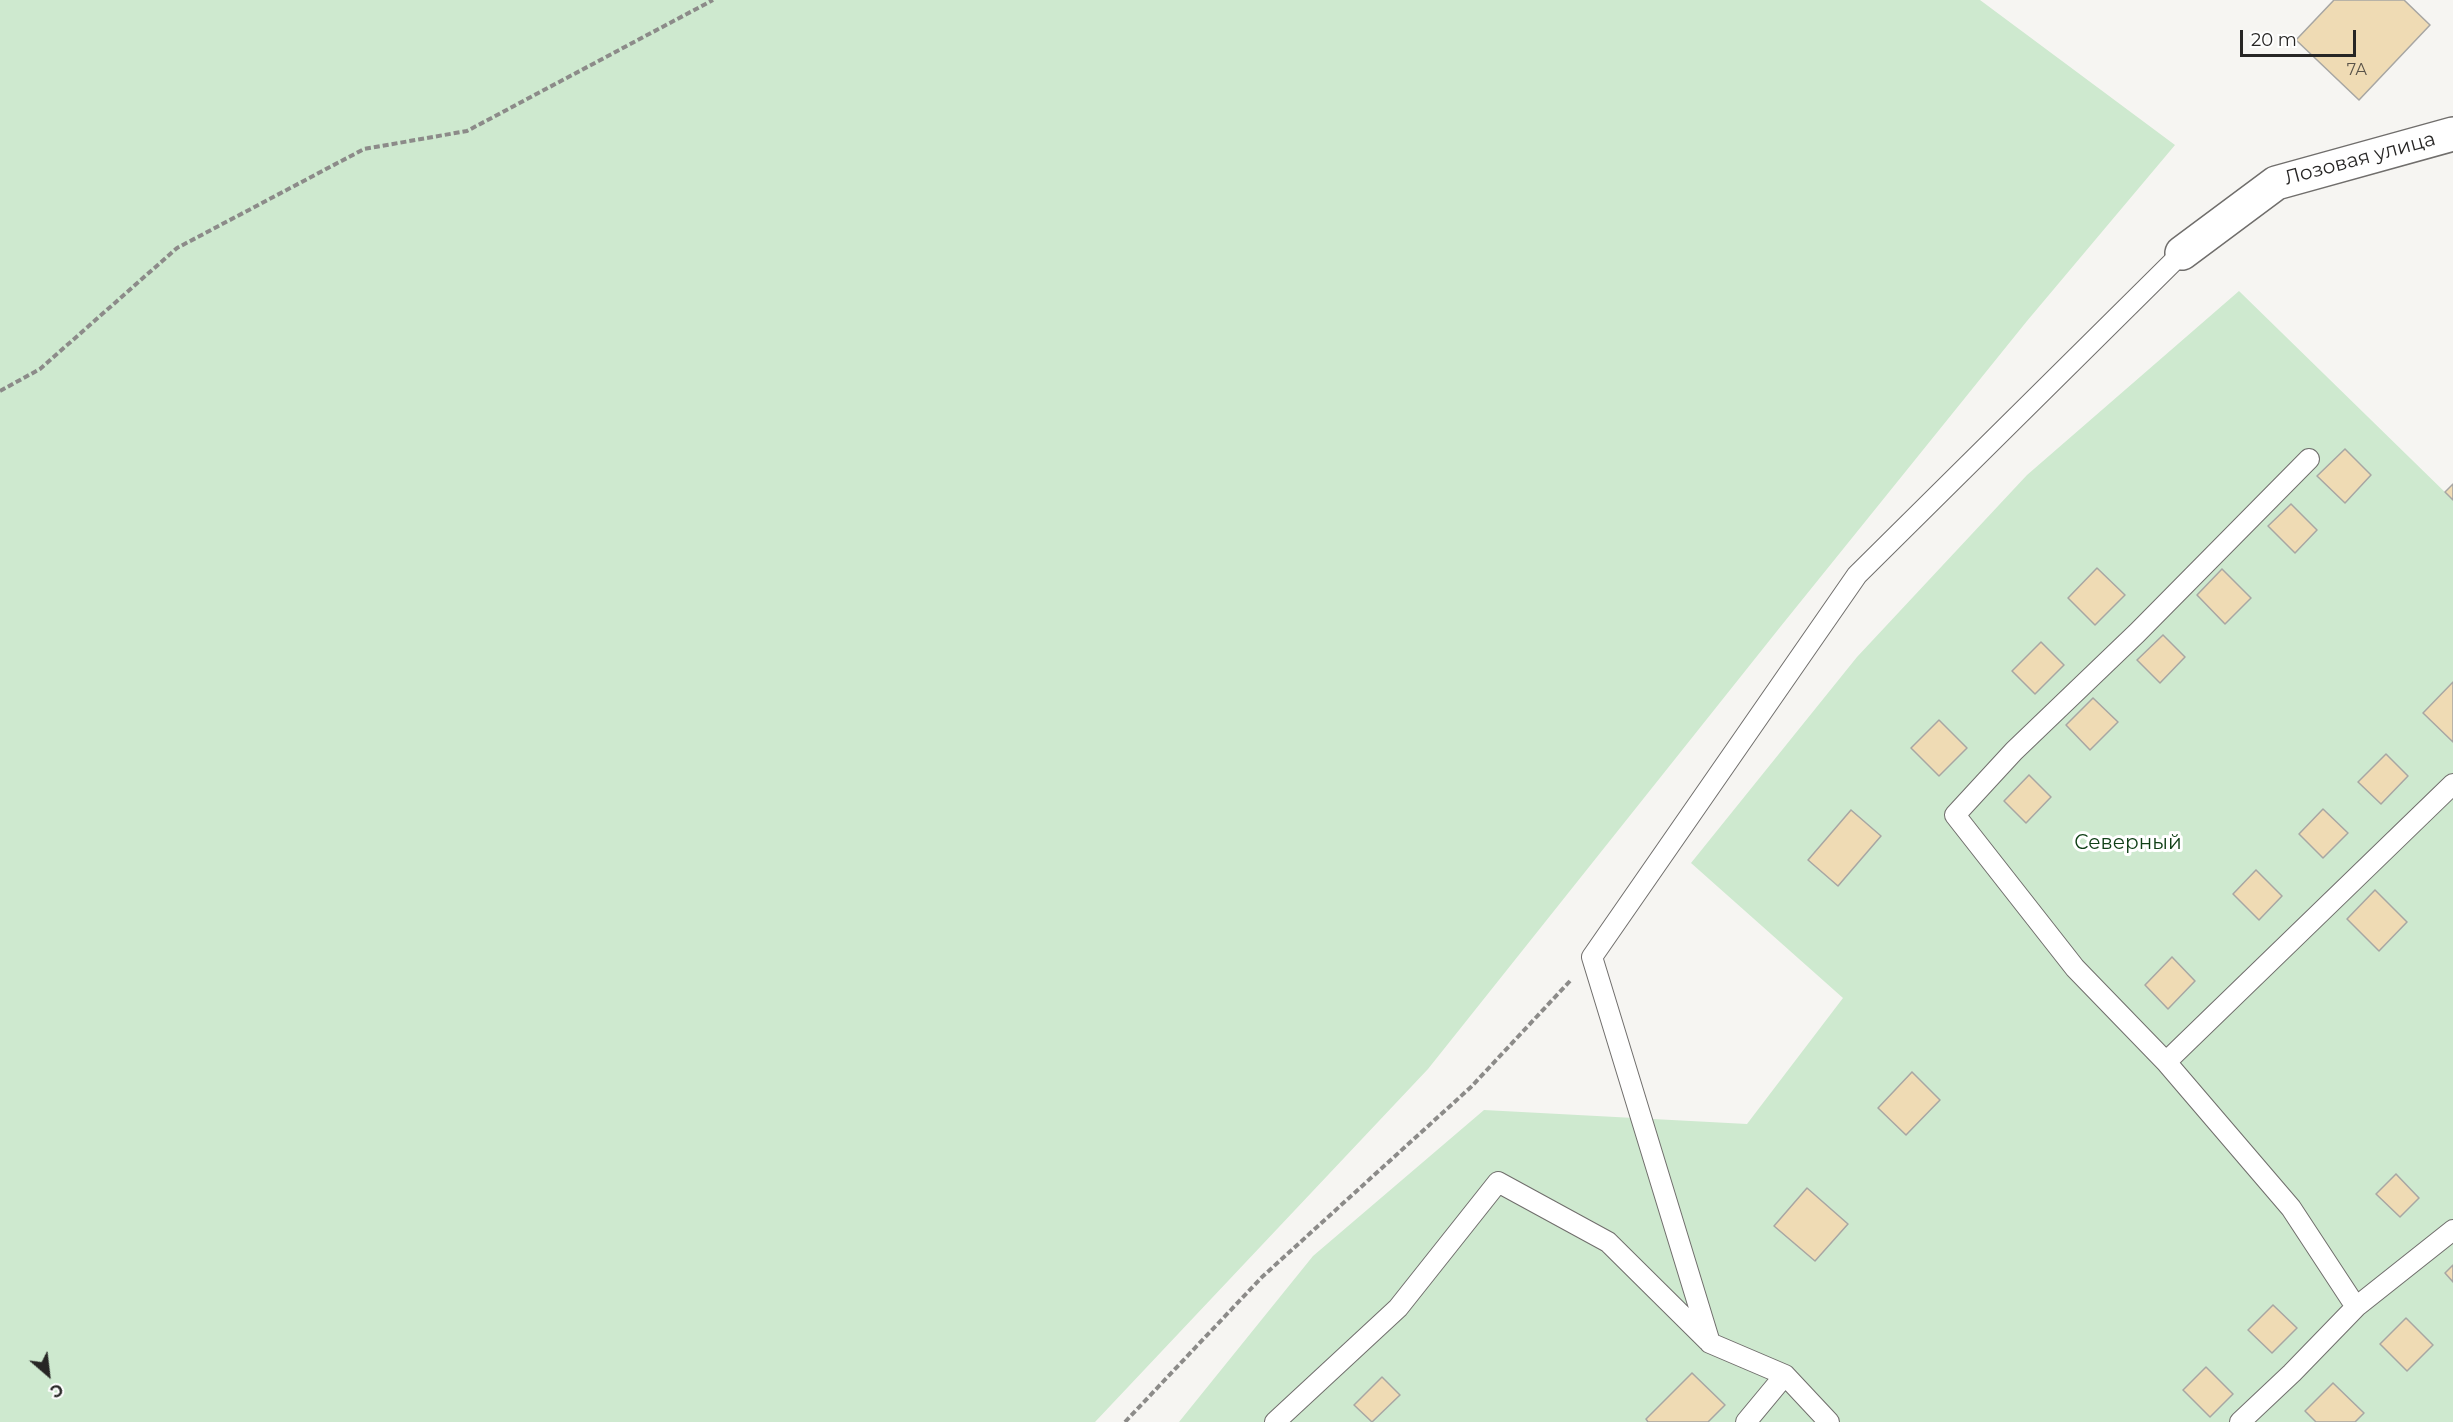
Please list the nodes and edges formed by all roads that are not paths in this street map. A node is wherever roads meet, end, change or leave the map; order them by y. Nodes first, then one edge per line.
1 (2453, 134) edge
2 (2182, 253) joint
3 (2309, 459) dead end
4 (2453, 784) edge
5 (2166, 1062) junction
6 (2453, 1230) edge
7 (2356, 1307) junction
8 (1710, 1343) junction
9 (1785, 1375) junction
10 (1275, 1422) edge
11 (1746, 1422) edge
12 (1829, 1422) edge
13 (2240, 1422) edge

1 - 2 street, Лозовая улица
2 - 8 lane
3 - 5 lane
4 - 5 lane
5 - 7 lane
6 - 7 lane
7 - 13 lane
8 - 9 lane
8 - 10 lane
9 - 11 lane
9 - 12 lane

